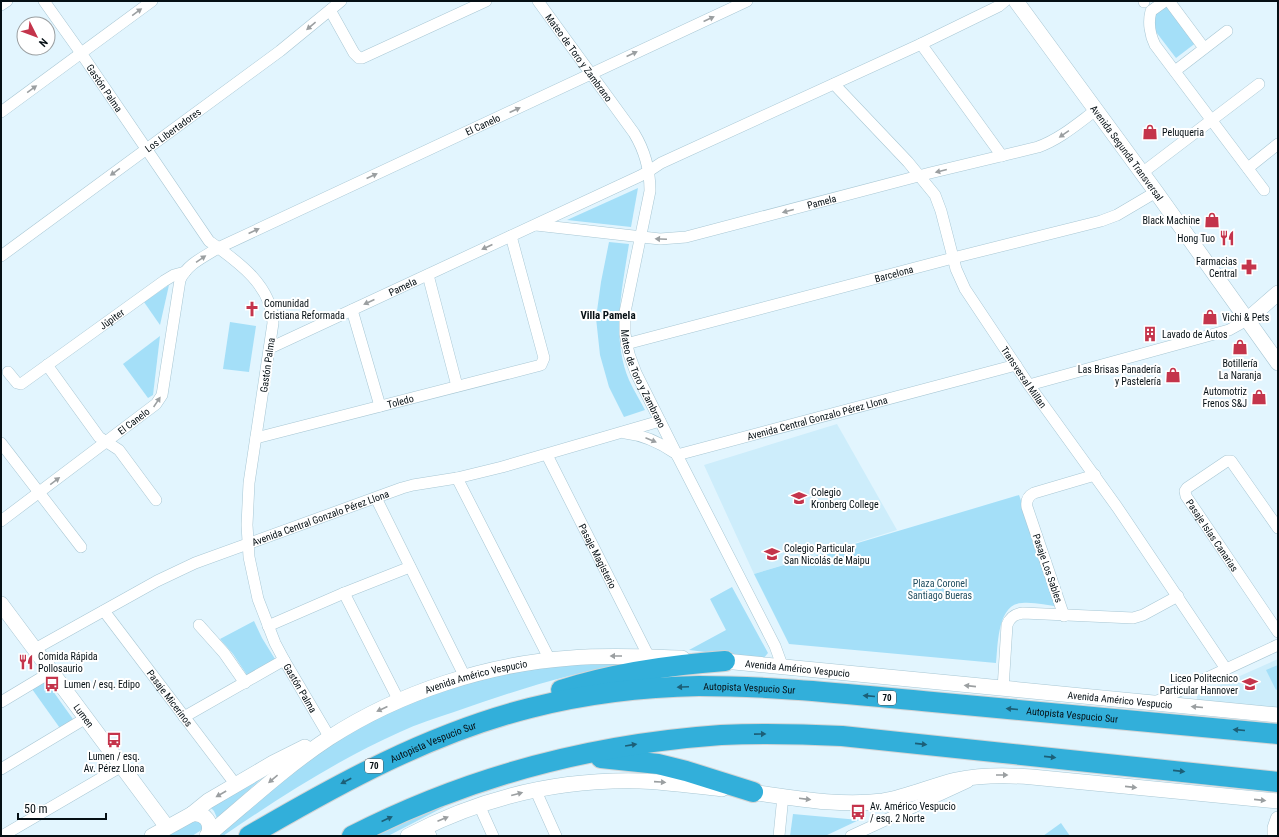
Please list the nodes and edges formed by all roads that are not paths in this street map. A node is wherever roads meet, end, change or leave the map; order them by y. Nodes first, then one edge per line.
1 (7, 1) edge
2 (44, 1) edge
3 (152, 1) edge
4 (341, 1) edge
5 (486, 1) edge
6 (538, 1) edge
7 (747, 1) edge
8 (1005, 1) edge
9 (1016, 1) edge
10 (1165, 1) edge
11 (1169, 1) edge
12 (1, 5) edge
13 (330, 10) junction
14 (1227, 31) dead end
15 (921, 44) junction
16 (1204, 48) junction
17 (81, 53) junction
18 (1175, 71) junction
19 (591, 74) junction
20 (834, 84) junction
21 (1259, 84) dead end
22 (1096, 110) junction
23 (1, 112) edge
24 (1211, 120) junction
25 (1278, 144) edge
26 (146, 149) junction
27 (1002, 156) junction
28 (1248, 168) junction
29 (649, 172) junction
30 (1142, 173) junction
31 (920, 176) junction
32 (1264, 190) dead end
33 (1156, 192) junction
34 (536, 225) junction
35 (511, 236) junction
36 (641, 237) junction
37 (218, 248) junction
38 (1, 256) edge
39 (953, 258) junction
40 (185, 272) junction
41 (428, 275) junction
42 (1278, 293) edge
43 (352, 310) junction
44 (1247, 320) junction
45 (626, 344) junction
46 (270, 348) junction
47 (48, 364) junction
48 (1278, 364) edge
49 (1016, 365) junction
50 (8, 372) dead end
51 (1029, 385) junction
52 (457, 386) junction
53 (380, 406) junction
54 (660, 421) junction
55 (623, 432) junction
56 (256, 438) junction
57 (107, 442) junction
58 (1, 443) edge
59 (547, 455) junction
60 (677, 455) junction
61 (1095, 475) junction
62 (457, 478) junction
63 (39, 493) junction
64 (376, 498) junction
65 (156, 500) dead end
66 (1, 521) edge
67 (1278, 528) edge
68 (248, 543) junction
69 (81, 547) dead end
70 (410, 567) junction
71 (344, 593) junction
72 (1178, 596) junction
73 (3, 609) edge
74 (104, 611) junction
75 (1064, 616) junction
76 (198, 625) dead end
77 (268, 626) junction
78 (1278, 632) edge
79 (1278, 645) edge
80 (35, 649) junction
81 (649, 657) junction
82 (284, 660) junction
83 (550, 660) junction
84 (725, 661) junction
85 (783, 668) junction
86 (1226, 669) junction
87 (52, 672) junction
88 (465, 677) junction
89 (245, 682) junction
90 (1003, 689) junction
91 (400, 701) junction
92 (1, 702) edge
93 (1153, 703) junction
94 (1278, 715) edge
95 (184, 717) junction
96 (498, 717) junction
97 (86, 718) junction
98 (1278, 734) edge
99 (330, 738) junction
100 (565, 758) junction
101 (122, 766) junction
102 (1, 769) edge
103 (981, 776) junction
104 (1278, 782) edge
105 (236, 785) junction
106 (535, 789) junction
107 (752, 792) junction
108 (783, 796) junction
109 (1278, 802) edge
110 (479, 805) junction
111 (192, 814) junction
112 (1278, 819) edge
113 (167, 827) junction
114 (429, 831) edge
115 (2, 836) edge
116 (152, 836) edge
117 (208, 836) edge
118 (249, 836) edge
119 (352, 836) edge
120 (408, 836) edge
121 (493, 836) edge
122 (556, 836) edge
123 (779, 836) edge
124 (851, 836) edge
125 (1275, 836) edge

1 - 12 street
2 - 17 street, Gastón Palma
17 -> 3 street
4 - 13 street, Los Libertadores
5 - 13 street
6 - 19 street, Mateo de Toro y Zambrano
19 -> 7 street, El Canelo
8 - 15 street, Pamela
9 - 22 main road, Avenida Segunda Transversal
10 - 18 street
11 - 16 street
13 -> 26 street, Los Libertadores
14 - 16 street
15 - 20 street, Pamela
15 - 27 street
16 - 18 street
23 -> 17 street
17 - 26 street, Gastón Palma
18 - 24 street
19 - 29 street, Mateo de Toro y Zambrano
37 -> 19 street, El Canelo
20 - 29 street, Pamela
20 - 31 street, Transversal Millan
21 - 24 street
22 -> 27 street, Pamela
22 - 30 main road, Avenida Segunda Transversal
24 - 28 street
24 - 30 street
25 - 28 street
26 - 37 street, Gastón Palma
26 -> 38 street, Los Libertadores
27 -> 31 street, Pamela
28 - 32 street
29 - 34 street, Pamela
29 - 36 street, Mateo de Toro y Zambrano
30 - 33 main road, Avenida Segunda Transversal
31 -> 36 street, Pamela
31 - 39 street, Transversal Millan
33 - 39 street, Barcelona
33 - 44 main road, Avenida Segunda Transversal
34 - 35 street, Pamela
34 - 36 street, Pamela
35 -> 41 street, Pamela
35 - 52 street, Toledo
36 - 45 street, Mateo de Toro y Zambrano
40 -> 37 street, Júpiter
37 - 46 street, Gastón Palma
39 - 45 street, Barcelona
39 - 49 street, Transversal Millan
40 - 47 street, Júpiter
57 -> 40 street, El Canelo
41 -> 43 street, Pamela
41 - 52 street
42 - 44 main road
43 - 46 street, Pamela
43 - 53 street
44 - 48 main road, Avenida Segunda Transversal
44 - 51 street
45 - 54 street, Mateo de Toro y Zambrano
46 - 56 street, Gastón Palma
47 - 50 street, Júpiter
47 - 57 street
49 - 51 street, Transversal Millan
49 - 60 street, Avenida Central Gonzalo Pérez Llona
51 - 61 street, Transversal Millan
52 - 53 street, Toledo
53 - 56 street, Toledo
54 - 55 street, Avenida Central Gonzalo Pérez Llona
54 - 60 street, Mateo de Toro y Zambrano
55 - 59 street, Avenida Central Gonzalo Pérez Llona
55 -> 60 street, Avenida Central Gonzalo Pérez Llona
56 - 68 street, Gastón Palma
63 -> 57 street, El Canelo
57 - 65 street
58 - 63 street
59 - 62 street, Avenida Central Gonzalo Pérez Llona
59 - 81 street, Pasaje Magisterio
60 - 85 street, Mateo de Toro y Zambrano
61 - 72 street, Transversal Millan
61 - 75 street, Pasaje Los Sables
62 - 64 street, Avenida Central Gonzalo Pérez Llona
62 - 83 street
63 - 66 street, El Canelo
63 - 69 street
64 - 68 street, Avenida Central Gonzalo Pérez Llona
64 - 70 street
67 - 78 street, Pasaje Islas Canarias
68 - 74 street, Avenida Central Gonzalo Pérez Llona
68 - 77 street, Gastón Palma
70 - 71 street
70 - 88 street
71 - 77 street
71 - 91 street
72 - 75 street, Pasaje Los Sables
72 - 86 street, Transversal Millan
73 - 80 main road, Lumen
74 - 80 street, Avenida Central Gonzalo Pérez Llona
74 - 95 street, Pasaje Micerinos
75 - 90 street
76 - 89 street
77 - 82 street, Gastón Palma
79 - 86 street
80 - 87 main road, Lumen
81 -> 83 main road, Avenida Américo Vespucio
81 - 84 main road, Avenida Américo Vespucio
82 - 89 street
82 - 99 street, Gastón Palma
83 - 88 main road, Avenida Américo Vespucio
84 - 85 main road, Avenida Américo Vespucio
84 - 96 highway
90 -> 85 main road, Avenida Américo Vespucio
86 - 93 street
87 - 92 street
87 - 97 main road, Lumen
88 - 91 main road, Avenida Américo Vespucio
89 - 95 street
90 - 93 main road, Avenida Américo Vespucio
91 -> 99 main road, Avenida Américo Vespucio
94 -> 93 main road, Avenida Américo Vespucio
95 - 105 street, Pasaje Micerinos
98 -> 96 highway, Autopista Vespucio Sur / 70
96 -> 118 highway, Autopista Vespucio Sur / 70
97 - 101 main road, Lumen
97 - 102 street
99 - 105 main road, Avenida Américo Vespucio
99 -> 117 main road, Avenida Américo Vespucio
100 -> 104 highway
100 - 107 highway
119 -> 100 highway
101 - 113 main road, Lumen
101 - 115 street
108 -> 103 main road
103 -> 109 main road
103 - 124 street
105 -> 111 main road, Avenida Américo Vespucio
106 -> 107 main road
110 -> 106 main road
106 - 122 street
107 - 108 main road
108 - 123 street
114 -> 110 main road
110 - 121 street
111 - 113 main road, Avenida Américo Vespucio
111 - 117 main road, Avenida Américo Vespucio
112 - 125 main road
113 - 116 main road, Avenida Américo Vespucio
114 - 120 main road

